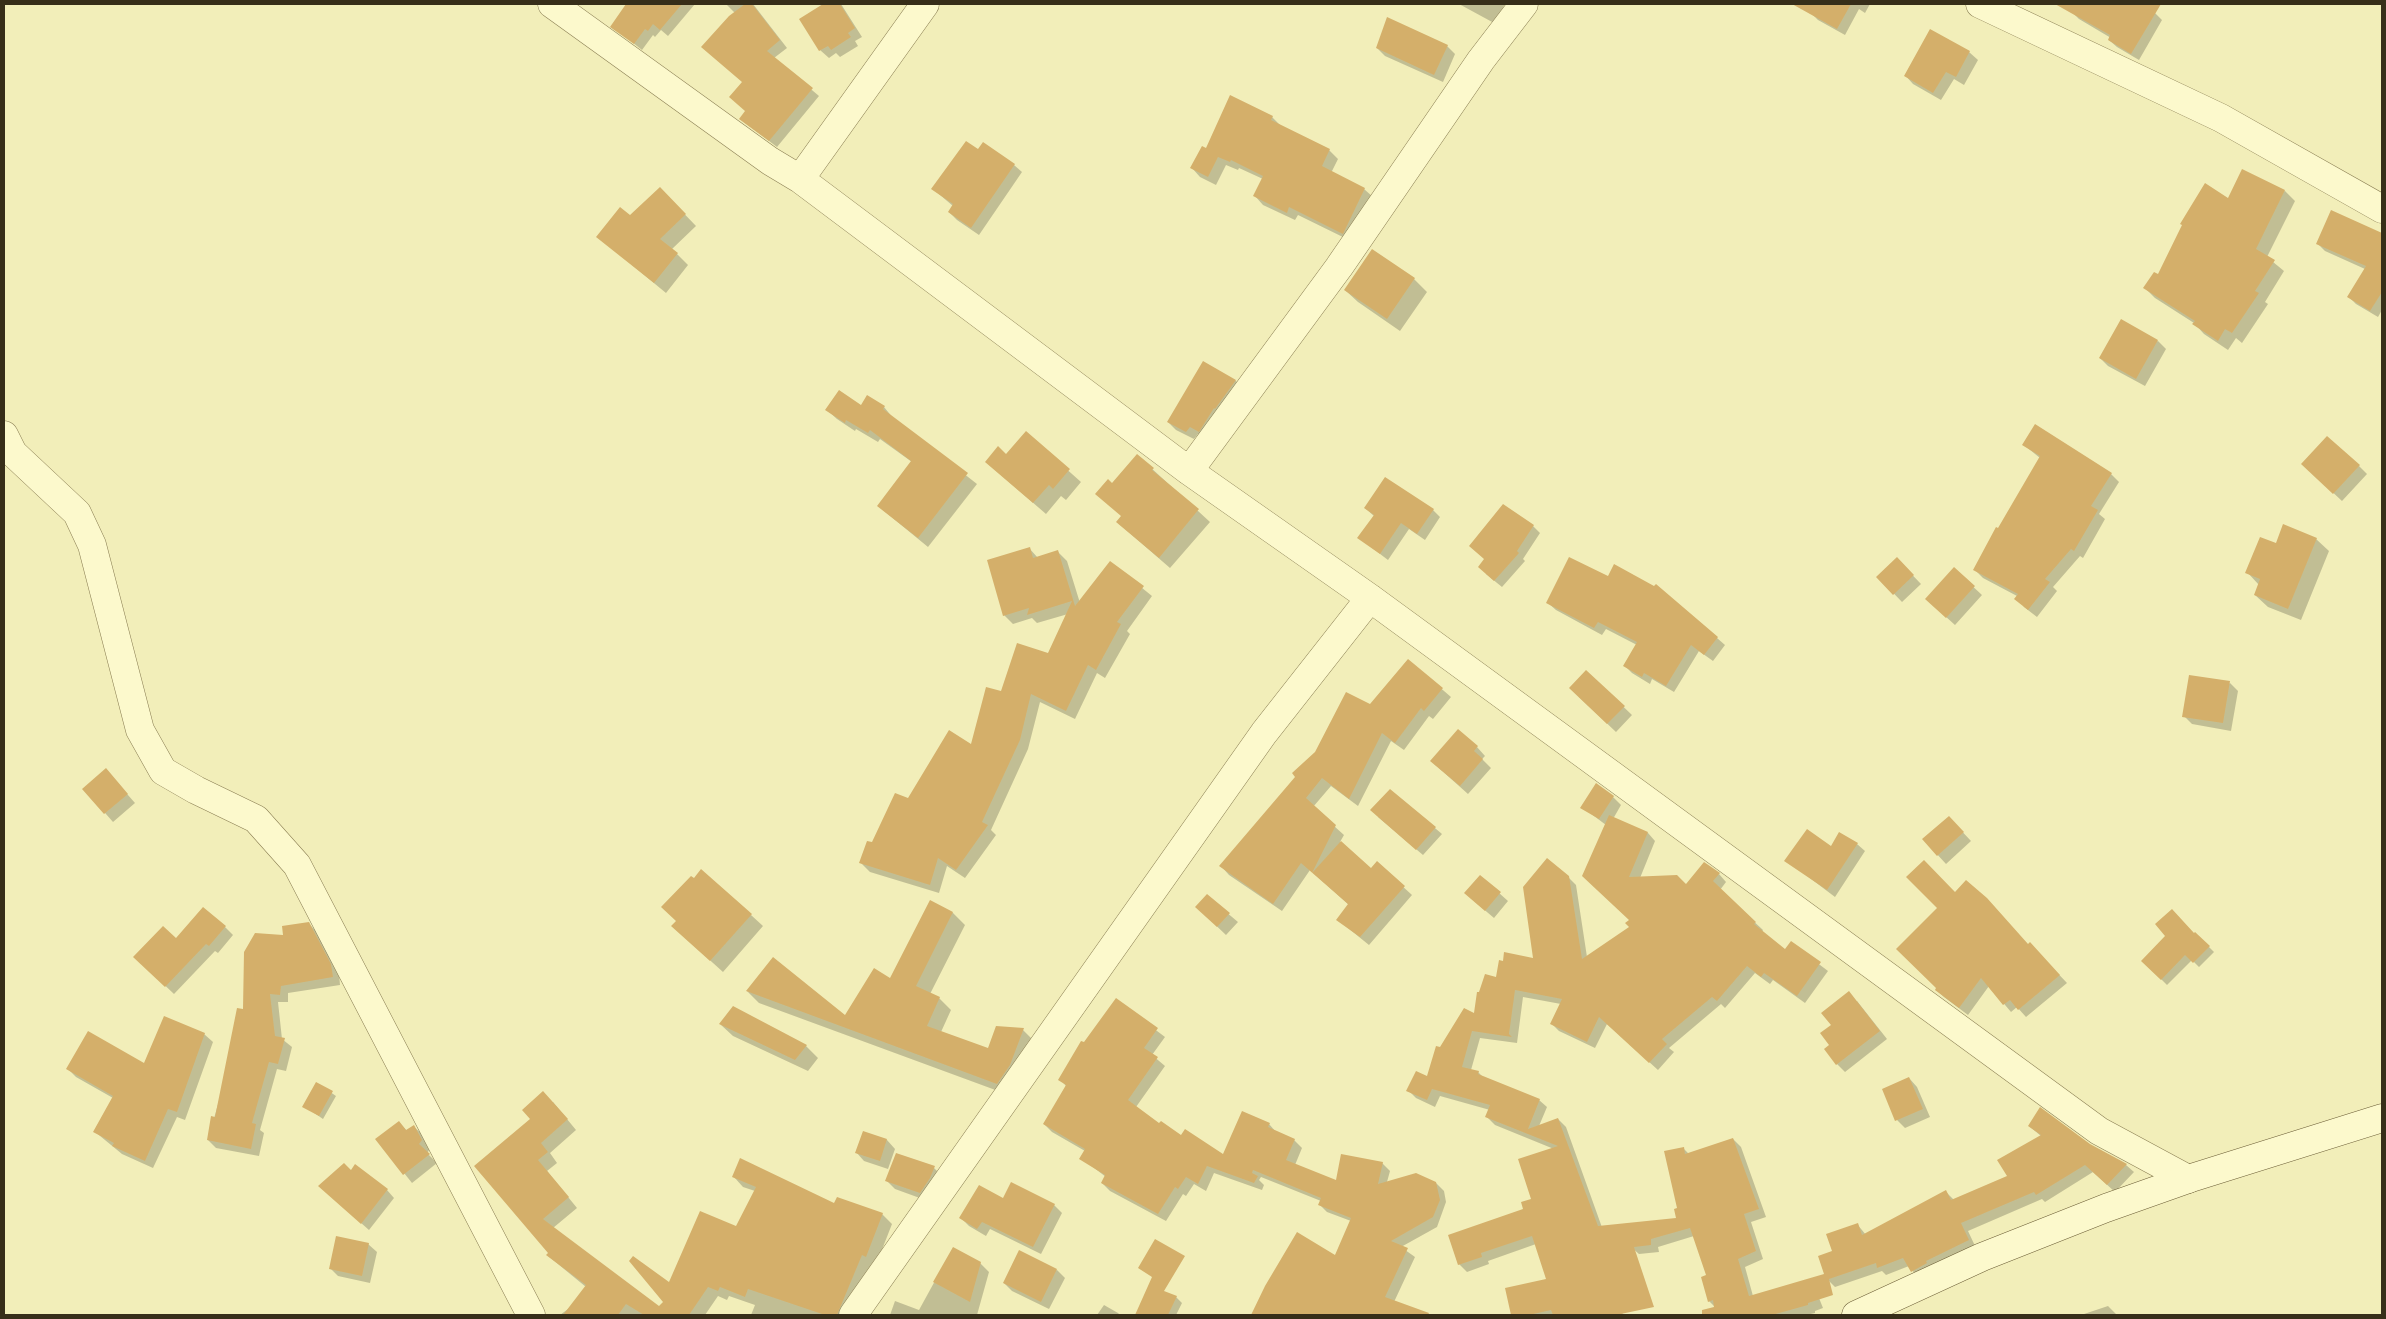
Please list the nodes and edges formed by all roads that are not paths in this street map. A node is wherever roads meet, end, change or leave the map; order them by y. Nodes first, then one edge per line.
1 (552, 4) edge
2 (926, 4) edge
3 (1524, 4) edge
4 (1980, 4) edge
5 (800, 179) junction
6 (2382, 209) edge
7 (4, 435) edge
8 (1189, 471) junction
9 (1370, 598) junction
10 (2382, 1118) edge
11 (2188, 1179) junction
12 (531, 1315) edge
13 (853, 1315) edge
14 (1856, 1315) edge

1 - 5 street
2 - 5 street
3 - 8 street
4 - 6 street
5 - 8 street
7 - 12 street
8 - 9 street
9 - 11 street
9 - 13 street
10 - 11 street
11 - 14 street

